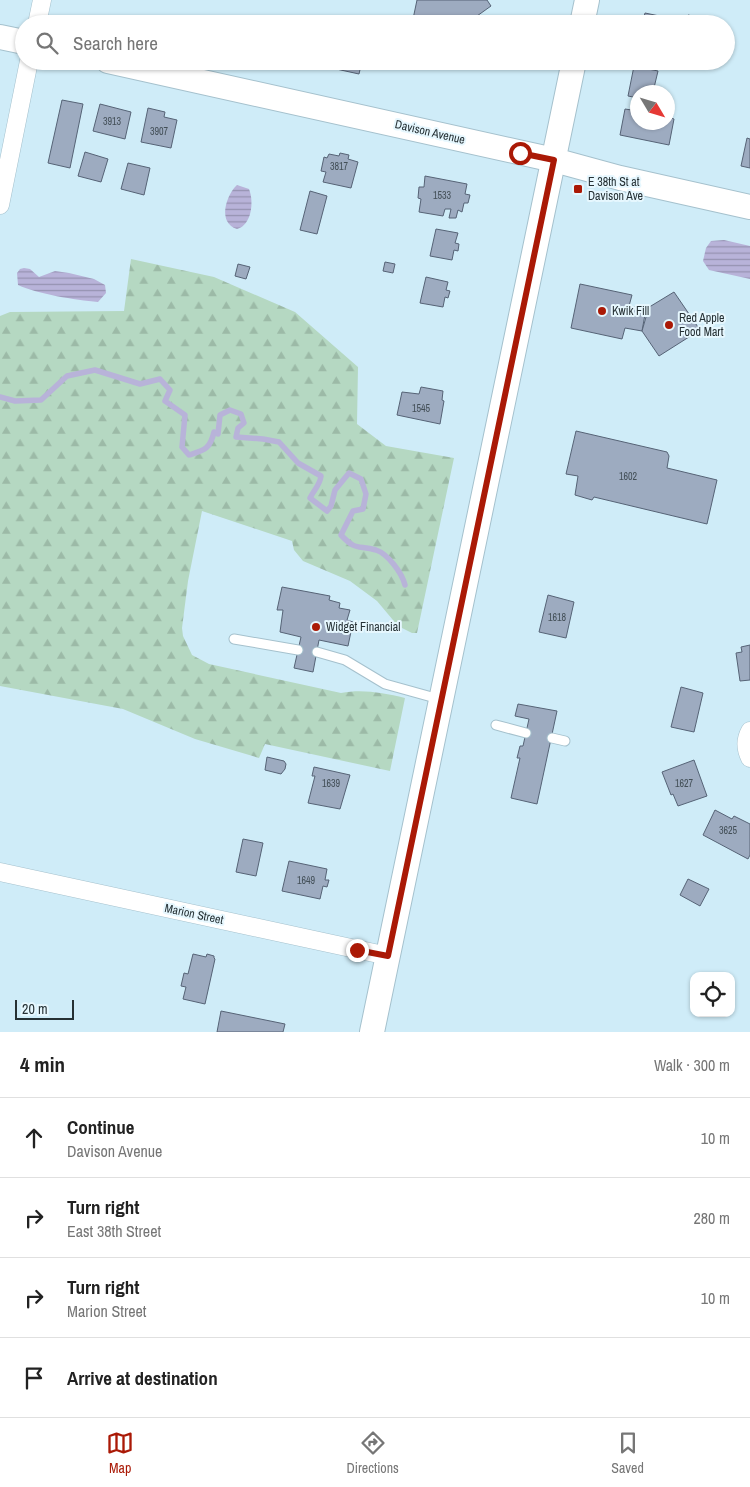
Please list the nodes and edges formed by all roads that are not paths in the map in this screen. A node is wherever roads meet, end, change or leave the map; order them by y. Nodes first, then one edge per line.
1 (42, 0) edge
2 (587, 0) edge
3 (39, 15) edge
4 (584, 15) edge
5 (0, 37) edge
6 (15, 40) edge
7 (27, 70) edge
8 (149, 70) edge
9 (572, 70) edge
10 (554, 160) junction
11 (0, 205) edge
12 (750, 207) edge
13 (234, 639) dead end
14 (298, 650) dead end
15 (317, 652) dead end
16 (442, 699) junction
17 (496, 725) dead end
18 (750, 731) edge
19 (526, 733) dead end
20 (552, 738) dead end
21 (565, 741) dead end
22 (750, 758) edge
23 (0, 872) edge
24 (388, 956) junction
25 (372, 1032) edge

1 - 3 street
2 - 4 main road
5 - 6 main road
7 - 11 street
8 - 10 main road, Davison Avenue
9 - 10 main road
10 - 12 main road, Davison Avenue
10 - 16 main road
13 - 14 lane
15 - 16 lane
16 - 24 main road
17 - 19 lane
18 - 22 street
20 - 21 lane
23 - 24 street, Marion Street
24 - 25 main road

